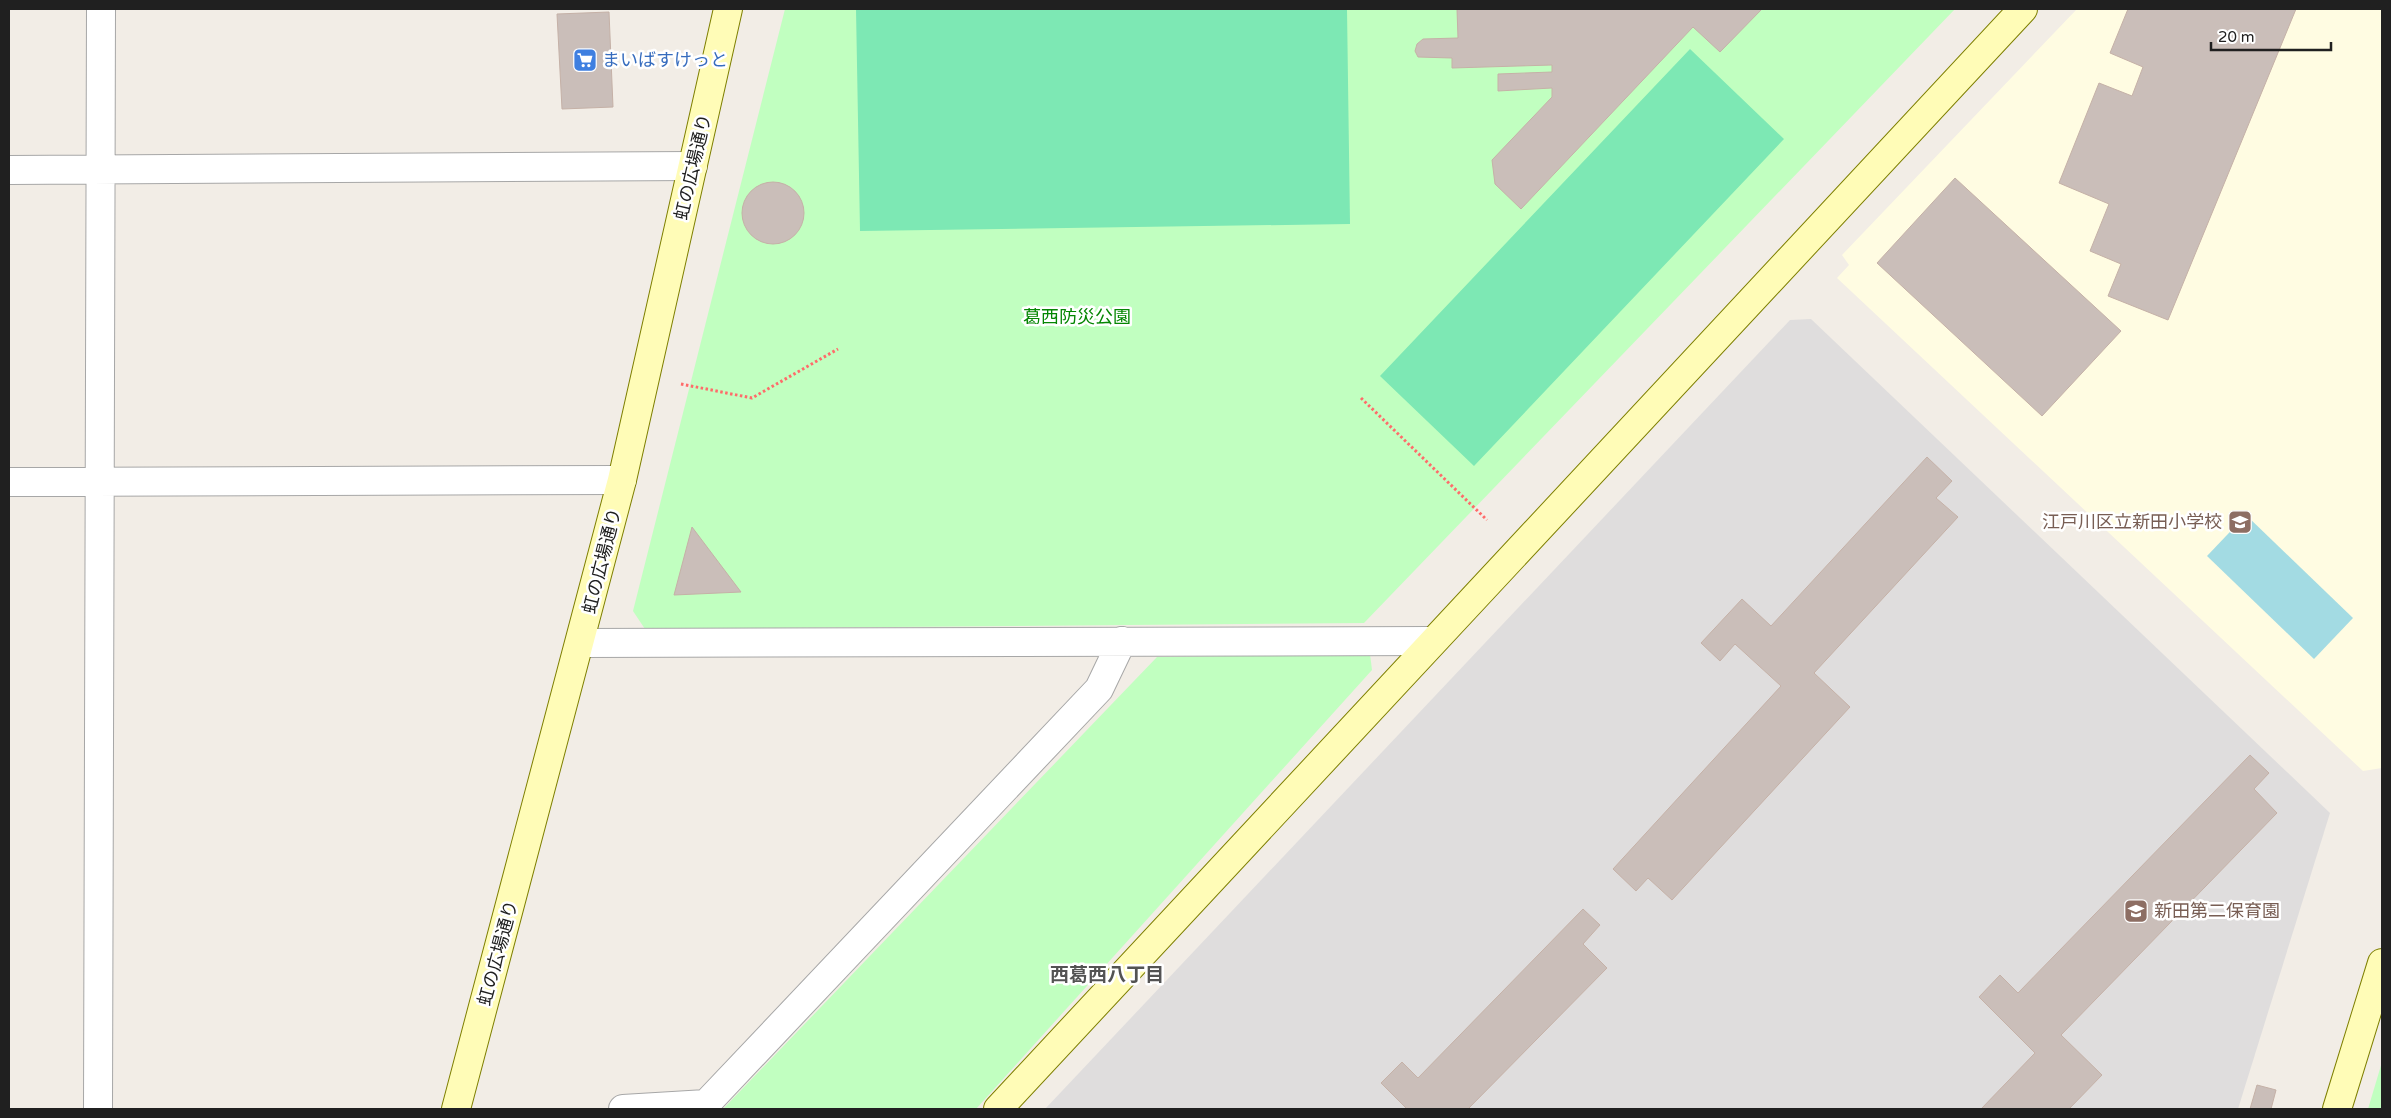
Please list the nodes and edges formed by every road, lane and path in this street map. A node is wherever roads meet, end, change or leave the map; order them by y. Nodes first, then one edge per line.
1 (101, 9) edge
2 (728, 9) edge
3 (2023, 9) edge
4 (693, 166) junction
5 (9, 170) edge
6 (100, 170) junction
7 (838, 348) dead end
8 (681, 384) dead end
9 (1360, 398) dead end
10 (622, 480) junction
11 (9, 482) edge
12 (99, 482) junction
13 (1488, 520) dead end
14 (1122, 641) junction
15 (1433, 641) junction
16 (581, 643) junction
17 (2382, 963) edge
18 (98, 1109) edge
19 (456, 1109) edge
20 (623, 1109) edge
21 (998, 1109) edge
22 (2337, 1109) edge

1 - 6 street
2 - 4 street, 虹の広場通り
3 - 15 street
4 - 6 street
4 - 10 street, 虹の広場通り
5 - 6 street
6 - 12 street
7 - 8 path
9 - 13 path
10 - 12 street
10 - 16 street, 虹の広場通り
11 - 12 street
12 - 18 street
14 - 15 street
14 - 16 street
14 - 20 street
15 - 21 street
16 - 19 street, 虹の広場通り
17 - 22 street

